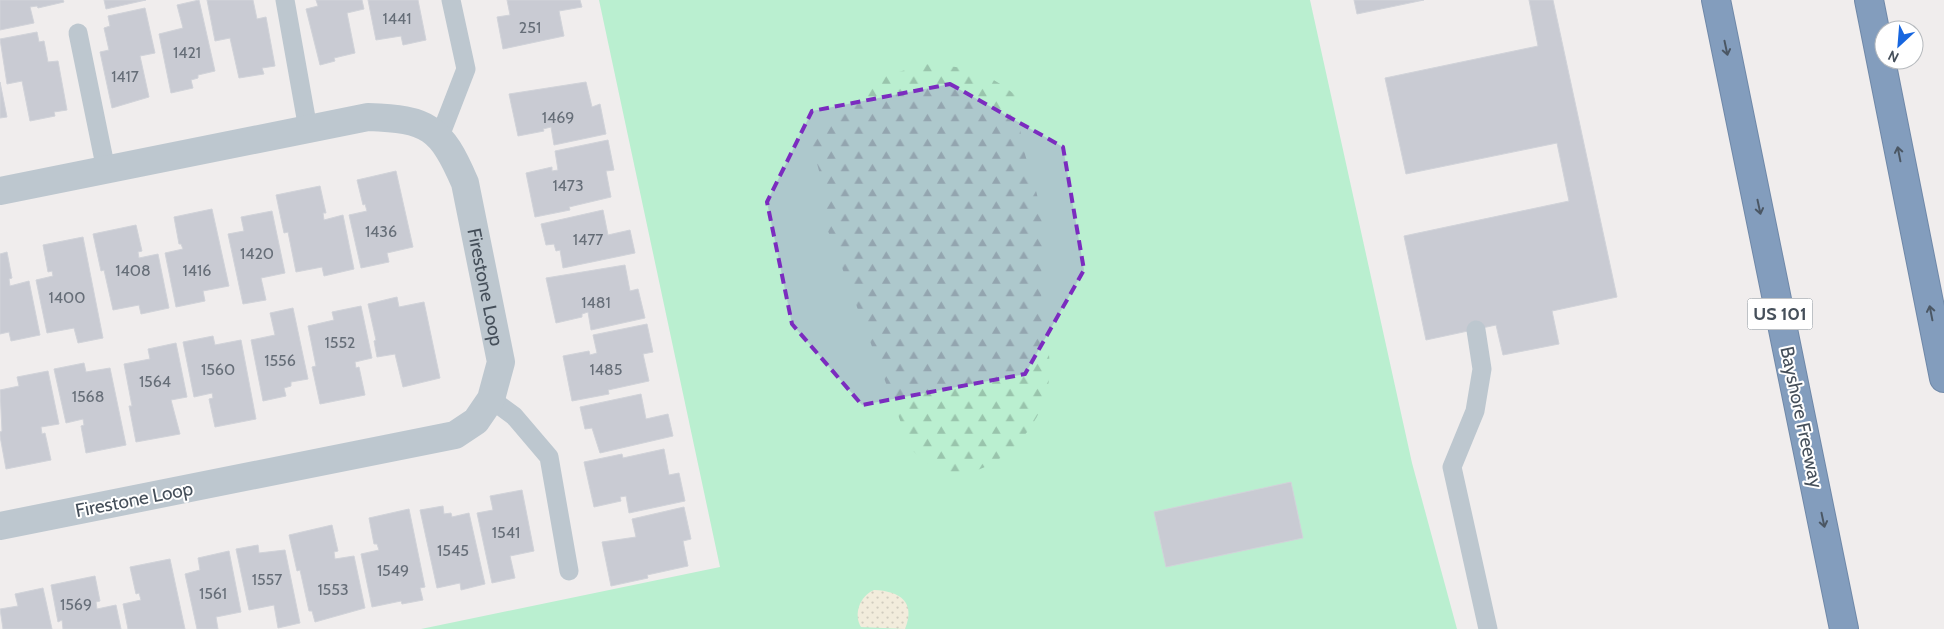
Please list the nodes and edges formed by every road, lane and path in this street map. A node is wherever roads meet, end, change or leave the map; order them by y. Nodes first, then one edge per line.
1 (285, 0) edge
2 (451, 0) edge
3 (1716, 0) edge
4 (1869, 0) edge
5 (78, 33) dead end
6 (308, 129) junction
7 (440, 136) junction
8 (106, 170) junction
9 (0, 191) edge
10 (1476, 330) dead end
11 (1944, 378) edge
12 (491, 399) junction
13 (10, 524) edge
14 (569, 571) dead end
15 (1488, 629) edge
16 (1844, 629) edge

1 - 6 lane
2 - 7 lane
3 -> 16 highway, Bayshore Freeway / US 101
11 -> 4 highway
5 - 8 lane
6 - 7 street, Firestone Loop
6 - 8 street, Firestone Loop
7 - 12 street, Firestone Loop
8 - 9 street, Firestone Loop
10 - 15 lane
12 - 13 street, Firestone Loop
12 - 14 lane

